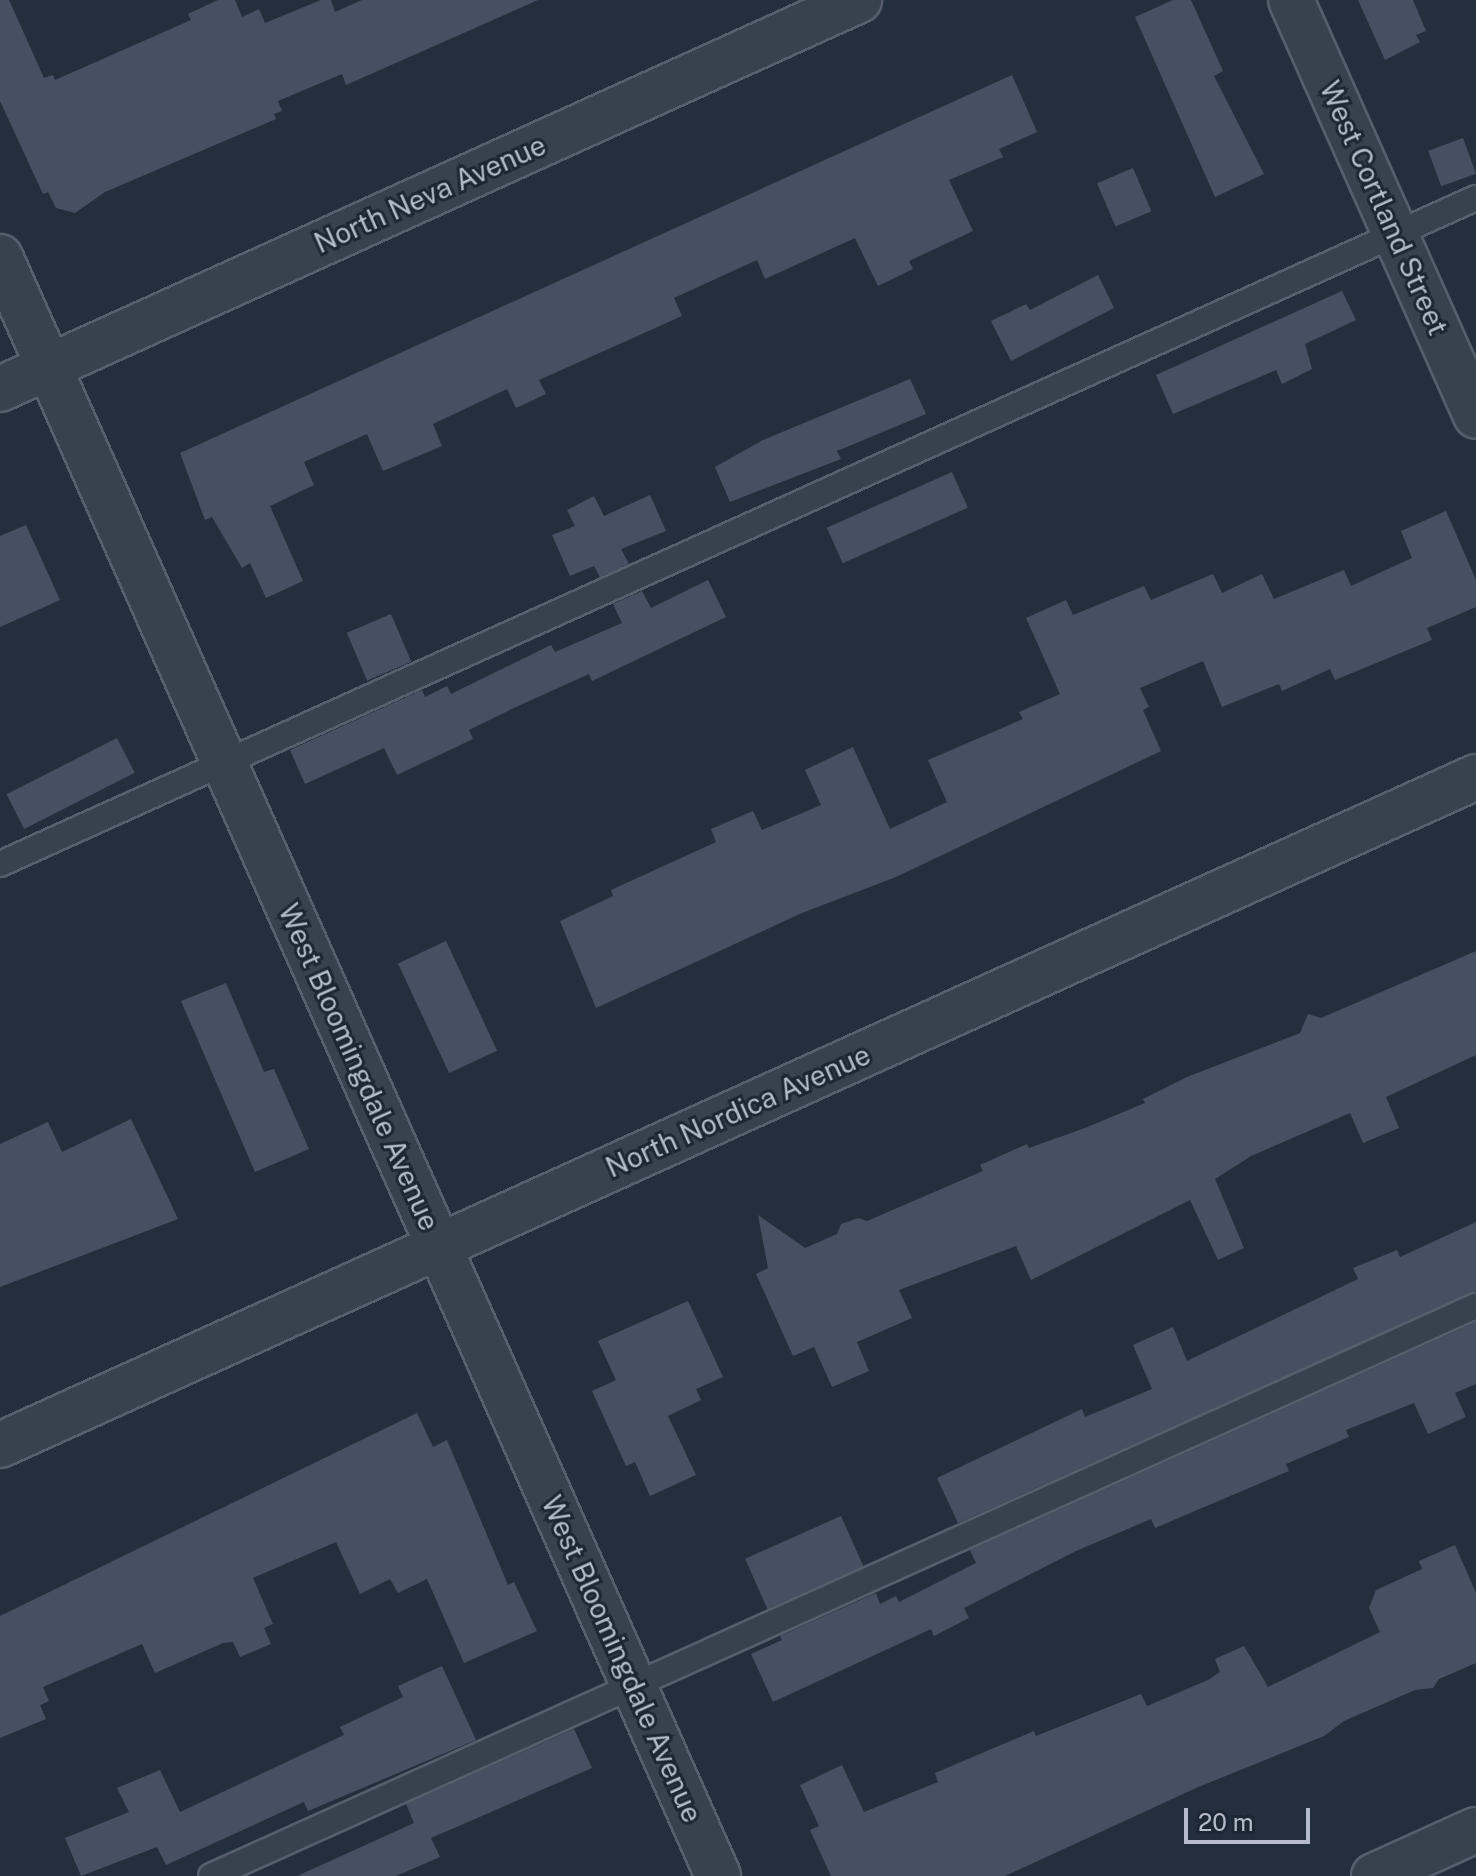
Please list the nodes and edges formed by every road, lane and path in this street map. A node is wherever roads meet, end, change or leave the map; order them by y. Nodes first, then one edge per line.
1 (859, 0) edge
2 (1291, 0) edge
3 (1476, 198) edge
4 (1395, 235) junction
5 (0, 257) edge
6 (48, 367) junction
7 (0, 389) edge
8 (1476, 416) edge
9 (224, 762) junction
10 (1476, 777) edge
11 (0, 864) edge
12 (438, 1247) junction
13 (1476, 1306) edge
14 (0, 1445) edge
15 (632, 1684) junction
16 (1476, 1830) edge
17 (211, 1876) edge
18 (718, 1876) edge
19 (1374, 1876) edge

1 - 6 street, North Neva Avenue
2 - 4 street, West Cortland Street
3 - 4 lane
4 - 8 street, West Cortland Street
4 - 9 lane
5 - 6 street, West Bloomingdale Avenue
6 - 7 street, North Neva Avenue
6 - 9 street, West Bloomingdale Avenue
9 - 11 lane
9 - 12 street, West Bloomingdale Avenue
10 - 12 street, North Nordica Avenue
12 - 14 street, North Nordica Avenue
12 - 15 street, West Bloomingdale Avenue
13 - 15 lane
15 - 17 lane
15 - 18 street, West Bloomingdale Avenue
16 - 19 street

